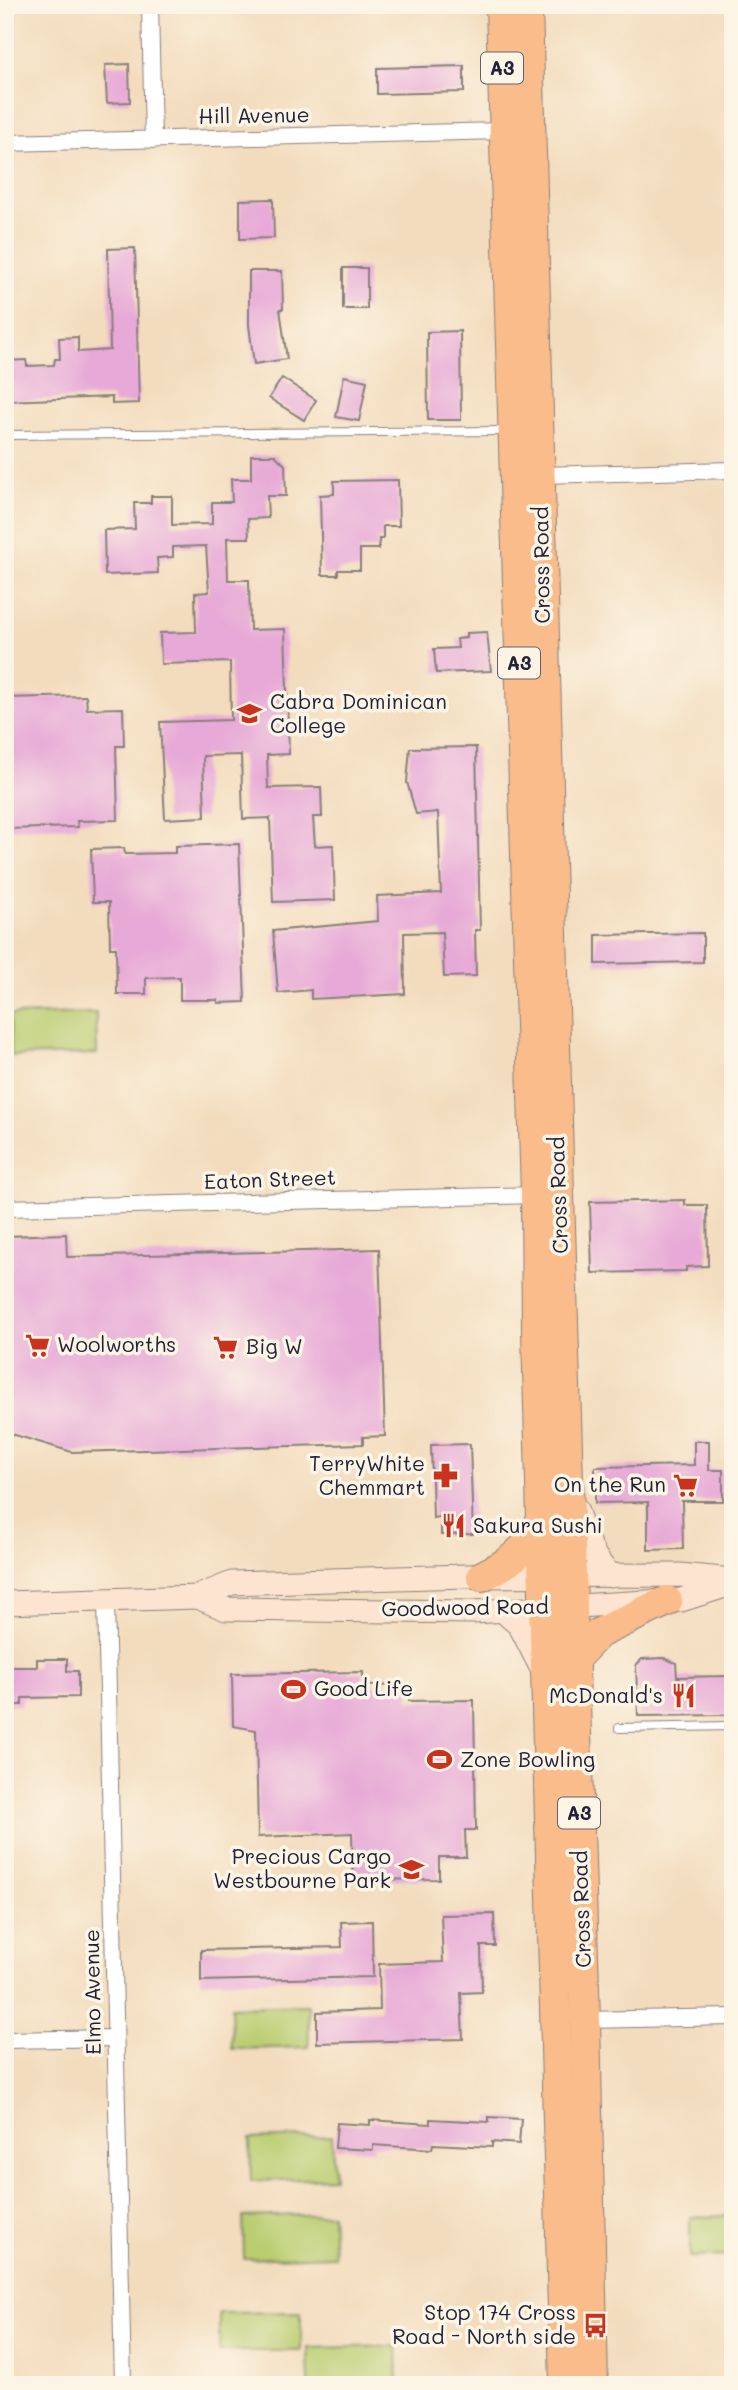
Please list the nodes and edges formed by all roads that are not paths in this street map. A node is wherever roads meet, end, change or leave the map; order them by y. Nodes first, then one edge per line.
1 (150, 5) edge
2 (501, 5) edge
3 (527, 5) edge
4 (517, 131) junction
5 (153, 140) junction
6 (5, 143) edge
7 (513, 431) junction
8 (5, 435) edge
9 (733, 470) edge
10 (527, 475) junction
11 (547, 1195) junction
12 (5, 1208) edge
13 (568, 1482) junction
14 (543, 1518) junction
15 (482, 1576) junction
16 (558, 1576) junction
17 (611, 1576) junction
18 (733, 1582) edge
19 (197, 1597) junction
20 (106, 1599) junction
21 (667, 1601) junction
22 (5, 1603) edge
23 (559, 1607) junction
24 (502, 1610) junction
25 (574, 1659) junction
26 (548, 1681) junction
27 (733, 1726) edge
28 (619, 1728) dead end
29 (733, 2017) edge
30 (571, 2020) junction
31 (115, 2038) junction
32 (5, 2040) edge
33 (123, 2385) edge
34 (565, 2385) edge
35 (593, 2385) edge

1 - 5 street
2 - 4 highway, Cross Road / A3
3 - 4 highway, Cross Road / A3
4 - 5 street, Hill Avenue
4 - 7 highway, Cross Road / A3
4 - 10 highway, Cross Road / A3
5 - 6 street, Hill Avenue
7 - 8 lane
7 - 10 highway, Cross Road / A3
9 - 10 street
10 - 11 highway, Cross Road / A3
11 - 12 street, Eaton Street
11 - 13 highway, Cross Road / A3
11 - 14 highway, Cross Road / A3
13 - 16 highway, Cross Road / A3
13 - 17 main road
14 - 15 highway
14 - 16 highway, Cross Road / A3
15 - 16 main road, Goodwood Road
15 - 19 main road, Goodwood Road
16 - 17 main road, Goodwood Road
16 - 23 highway, Cross Road / A3
17 - 18 main road, Goodwood Road
18 - 21 main road, Goodwood Road
19 - 20 main road, Goodwood Road
19 - 24 main road, Goodwood Road
20 - 22 main road, Goodwood Road
20 - 31 street, Elmo Avenue
21 - 23 main road, Goodwood Road
21 - 25 highway
23 - 24 main road, Goodwood Road
23 - 25 highway, Cross Road / A3
23 - 26 highway, Cross Road / A3
24 - 26 main road
25 - 30 highway, Cross Road / A3
26 - 30 highway, Cross Road / A3
27 - 28 lane
29 - 30 street
30 - 34 highway, Cross Road / A3
30 - 35 highway, Cross Road / A3
31 - 32 street
31 - 33 street, Elmo Avenue

